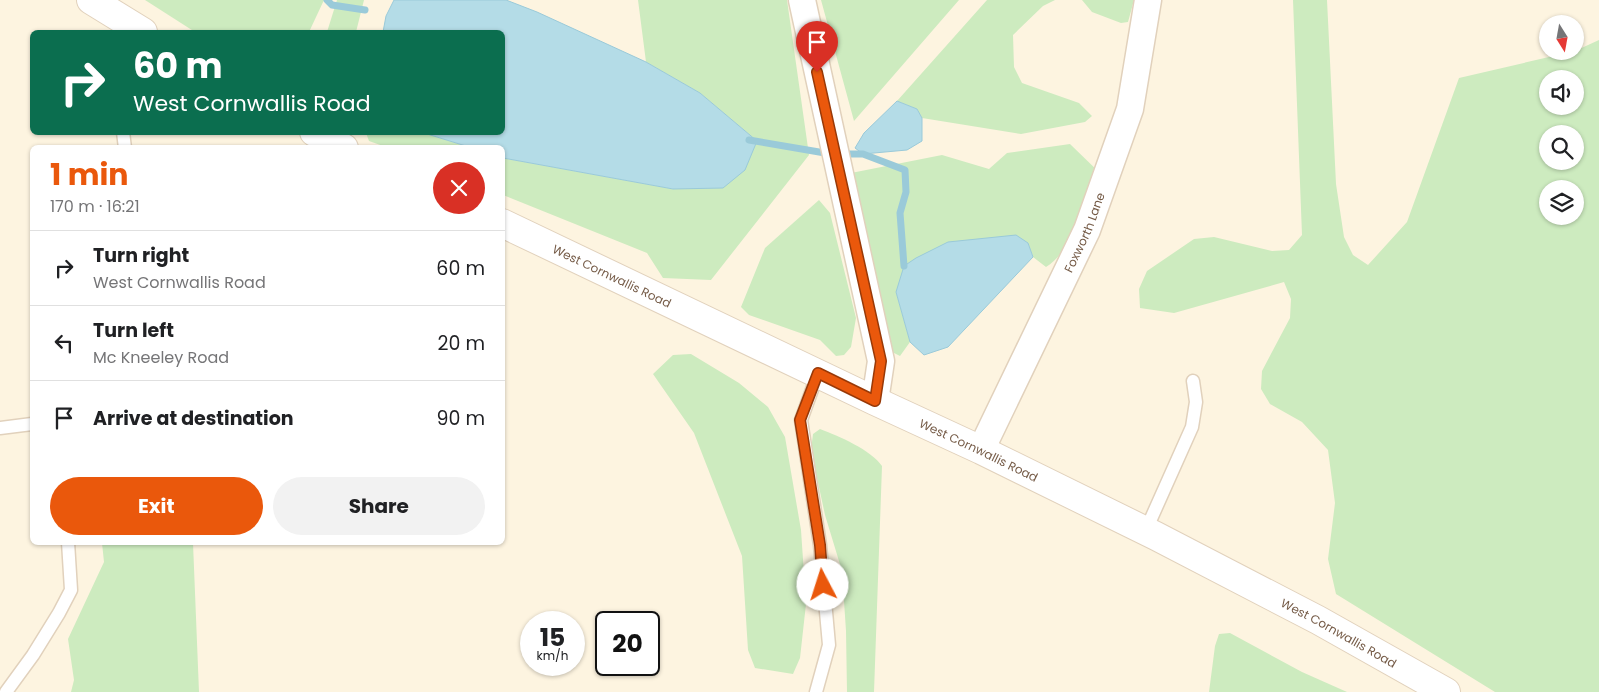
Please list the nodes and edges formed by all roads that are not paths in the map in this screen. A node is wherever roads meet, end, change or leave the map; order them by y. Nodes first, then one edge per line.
1 (91, 0) edge
2 (802, 0) edge
3 (1148, 0) edge
4 (131, 29) edge
5 (320, 135) edge
6 (338, 145) edge
7 (505, 224) edge
8 (818, 373) junction
9 (1193, 381) dead end
10 (875, 401) junction
11 (30, 424) edge
12 (0, 428) edge
13 (981, 450) junction
14 (1146, 530) junction
15 (68, 545) edge
16 (6, 692) edge
17 (816, 692) edge
18 (1446, 692) edge

1 - 4 street
2 - 10 street
3 - 13 street, Foxworth Lane
5 - 6 street
7 - 8 street, West Cornwallis Road
8 - 10 street, West Cornwallis Road
8 - 17 lane
9 - 14 lane
10 - 13 street, West Cornwallis Road
11 - 12 lane
13 - 14 street, West Cornwallis Road
14 - 18 street, West Cornwallis Road
15 - 16 lane

